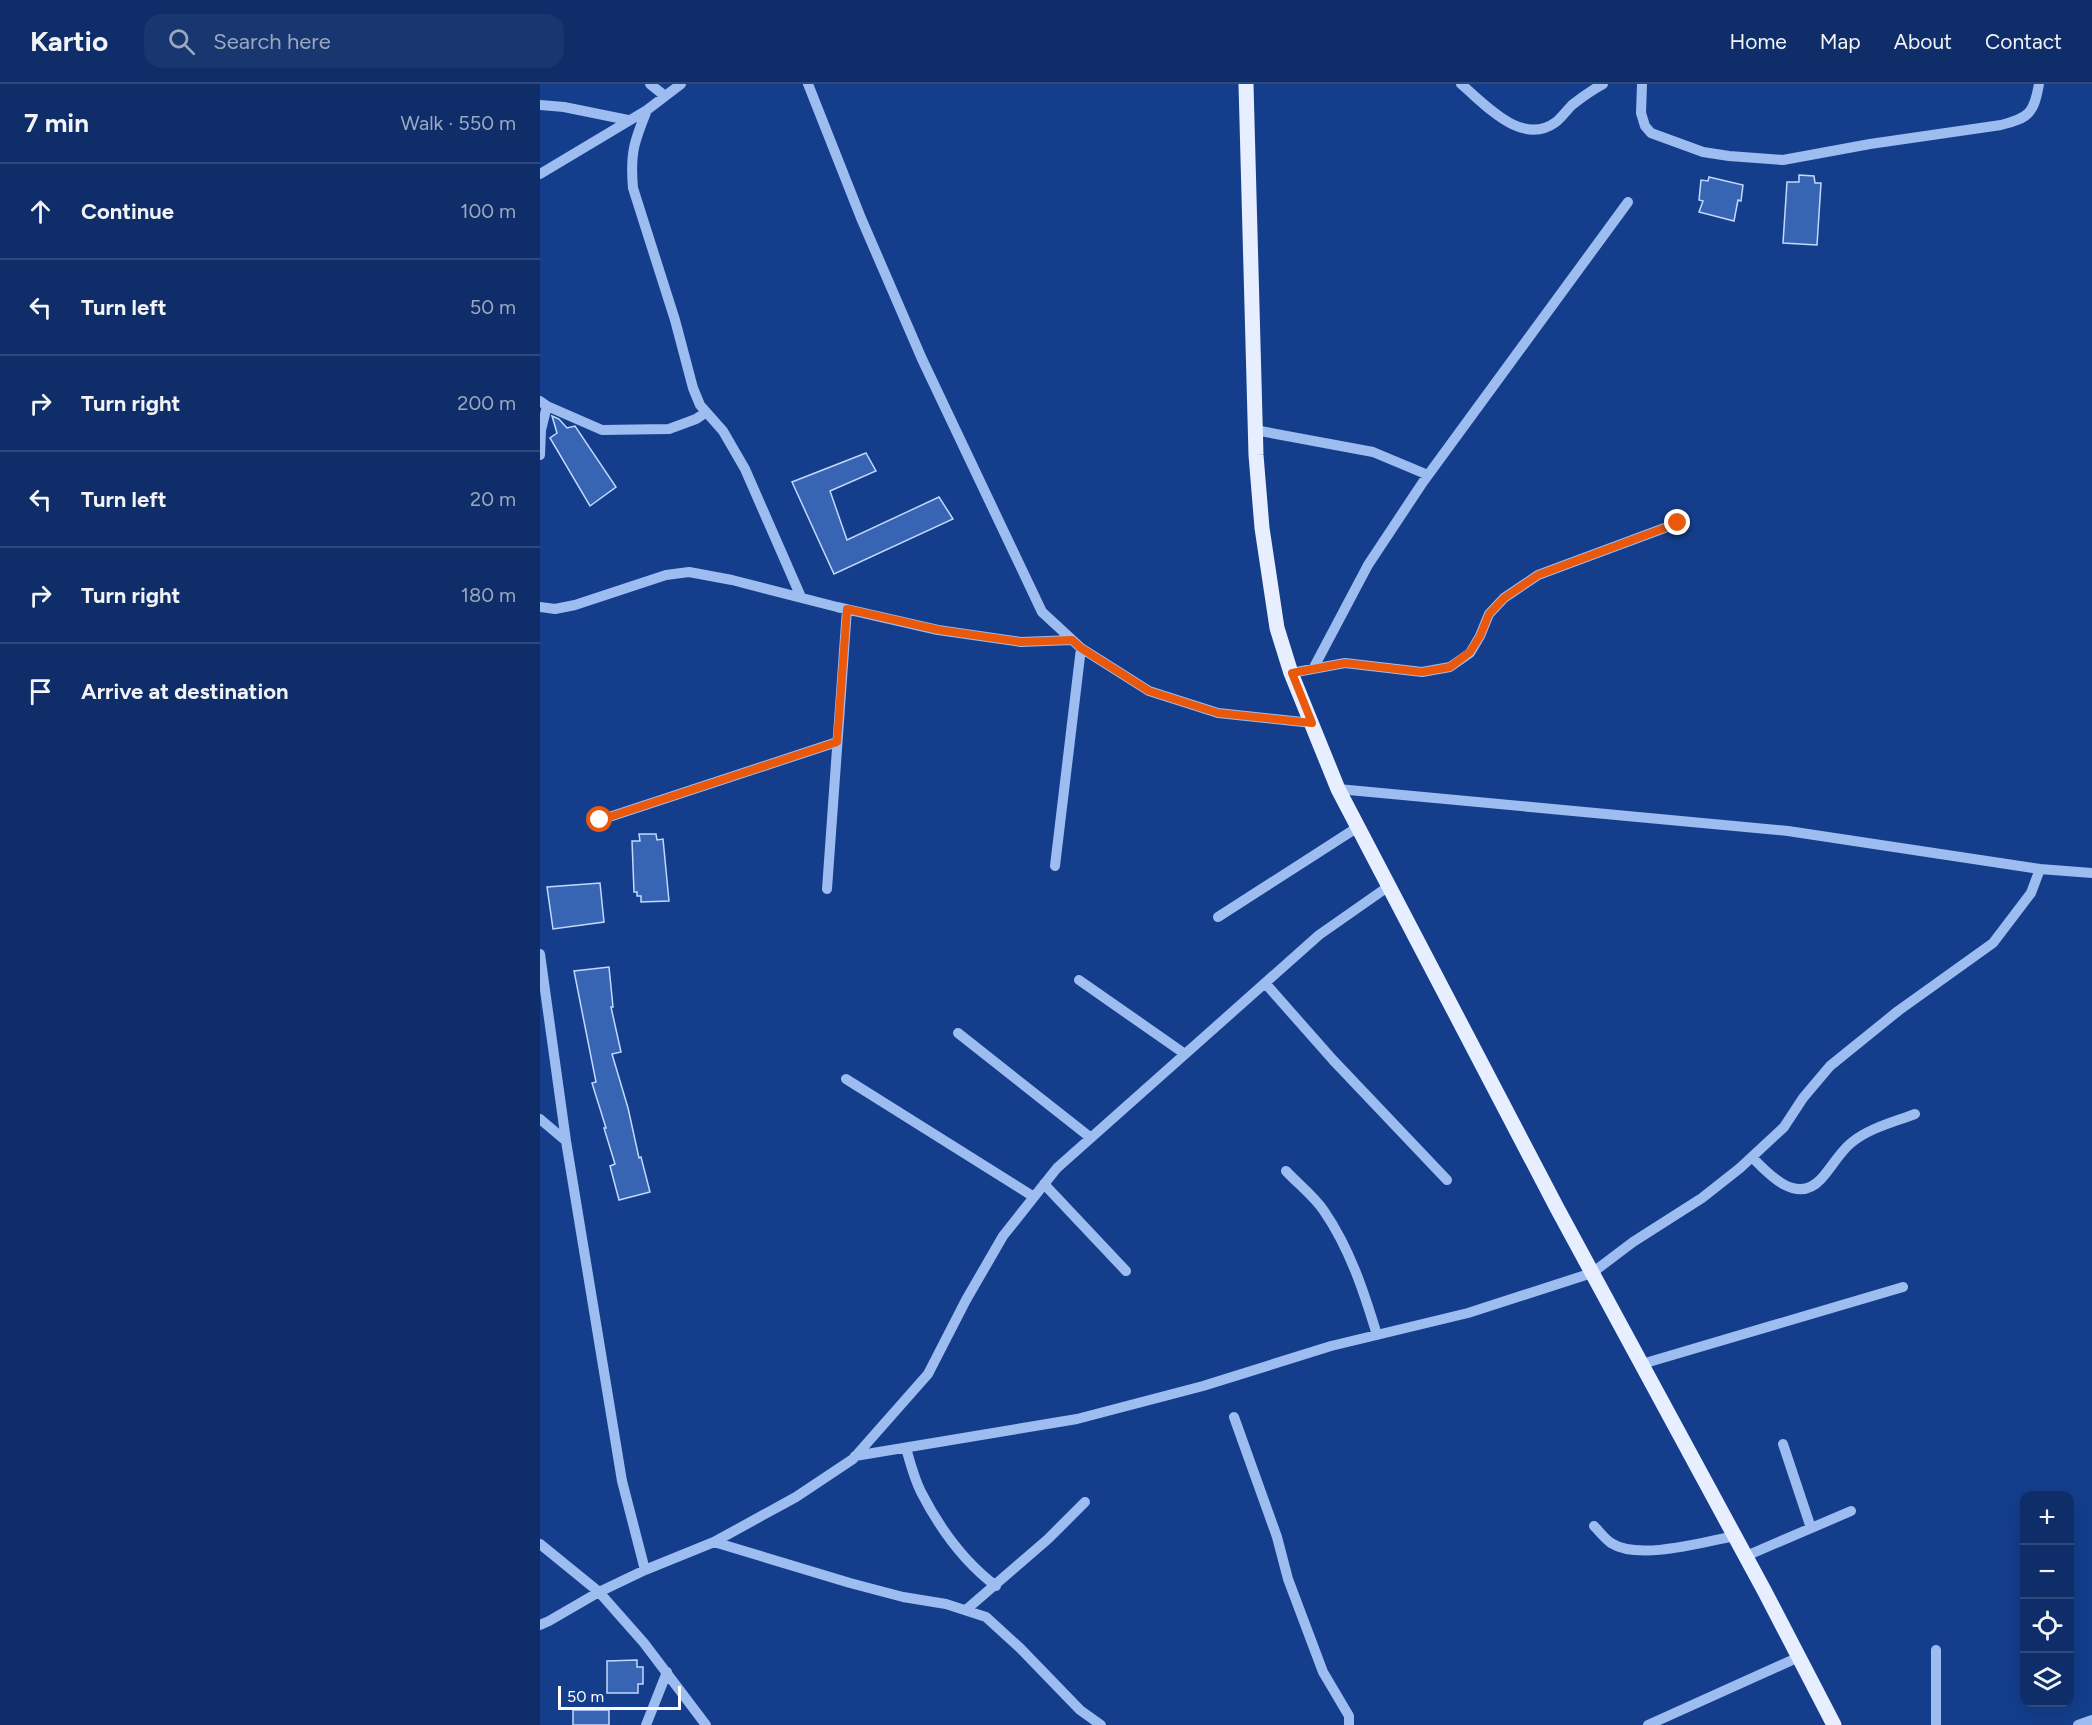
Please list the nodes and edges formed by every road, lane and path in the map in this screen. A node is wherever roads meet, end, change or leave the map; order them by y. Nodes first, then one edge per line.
1 (650, 84) edge
2 (681, 84) edge
3 (808, 84) edge
4 (1246, 84) edge
5 (1461, 84) edge
6 (1603, 84) edge
7 (1642, 84) edge
8 (2038, 84) edge
9 (665, 96) junction
10 (540, 105) edge
11 (647, 110) junction
12 (628, 120) junction
13 (540, 174) edge
14 (1628, 202) dead end
15 (543, 404) edge
16 (705, 413) junction
17 (1255, 430) junction
18 (540, 455) edge
19 (1428, 475) junction
20 (1678, 523) dead end
21 (801, 597) junction
22 (540, 607) edge
23 (847, 609) junction
24 (1072, 640) junction
25 (1081, 648) junction
26 (1314, 669) junction
27 (1292, 673) junction
28 (1312, 723) junction
29 (837, 742) junction
30 (1338, 789) junction
31 (600, 820) dead end
32 (1358, 827) junction
33 (1055, 866) dead end
34 (2040, 869) junction
35 (2092, 873) edge
36 (1389, 886) junction
37 (827, 889) dead end
38 (1218, 917) dead end
39 (540, 954) edge
40 (1079, 980) dead end
41 (1265, 983) junction
42 (958, 1033) dead end
43 (1185, 1054) junction
44 (846, 1079) dead end
45 (1915, 1114) dead end
46 (540, 1119) edge
47 (1091, 1138) junction
48 (566, 1141) junction
49 (1752, 1157) junction
50 (1286, 1171) dead end
51 (1447, 1180) dead end
52 (1044, 1184) junction
53 (1034, 1197) junction
54 (1126, 1271) dead end
55 (1592, 1273) junction
56 (1903, 1287) dead end
57 (1377, 1335) junction
58 (1642, 1364) junction
59 (1234, 1417) dead end
60 (1783, 1444) dead end
61 (906, 1448) junction
62 (855, 1456) junction
63 (1085, 1502) dead end
64 (1851, 1511) dead end
65 (1594, 1526) dead end
66 (1811, 1528) junction
67 (1735, 1536) junction
68 (714, 1542) junction
69 (540, 1544) edge
70 (1746, 1556) junction
71 (645, 1570) junction
72 (996, 1586) junction
73 (599, 1592) junction
74 (967, 1610) junction
75 (540, 1625) edge
76 (1935, 1650) dead end
77 (1799, 1657) junction
78 (667, 1672) junction
79 (2092, 1720) edge
80 (646, 1725) edge
81 (706, 1725) edge
82 (1101, 1725) edge
83 (1349, 1725) edge
84 (1648, 1725) edge
85 (1834, 1725) edge
86 (1936, 1725) edge
87 (2078, 1725) edge

1 - 9 street
2 - 9 street
3 - 24 street
4 - 17 main road
5 - 6 street
7 - 8 street
9 - 11 street
10 - 12 street
11 - 12 street
11 - 16 street
12 - 13 street
14 - 19 street
15 - 16 street
15 - 18 street
16 - 21 street
17 - 19 street
17 - 27 main road
19 - 26 street
20 - 26 street
21 - 22 street
21 - 23 street
23 - 24 street
23 - 29 street
24 - 25 street
25 - 28 street
25 - 33 street
26 - 27 street
27 - 28 main road
28 - 30 main road
29 - 31 street
29 - 37 street
30 - 32 main road
30 - 34 street
32 - 36 main road
32 - 38 street
34 - 35 street
34 - 49 street
36 - 41 street
36 - 55 main road
39 - 48 street
40 - 43 street
41 - 43 street
41 - 51 street
42 - 47 street
43 - 47 street
44 - 53 street
45 - 49 street
46 - 48 street
47 - 52 street
48 - 71 street
49 - 55 street
50 - 57 street
52 - 53 street
52 - 54 street
53 - 62 street
55 - 57 street
55 - 58 main road
56 - 58 street
57 - 61 street
58 - 67 main road
59 - 83 street
60 - 66 street
61 - 62 street
61 - 72 street
62 - 68 street
63 - 72 street
64 - 66 street
65 - 67 street
66 - 70 street
67 - 70 main road
68 - 71 street
68 - 74 street
69 - 73 street
70 - 77 main road
71 - 73 street
72 - 74 street
73 - 75 street
73 - 78 street
74 - 82 street
76 - 86 street
77 - 84 street
77 - 85 main road
78 - 80 street
78 - 81 street
79 - 87 street

